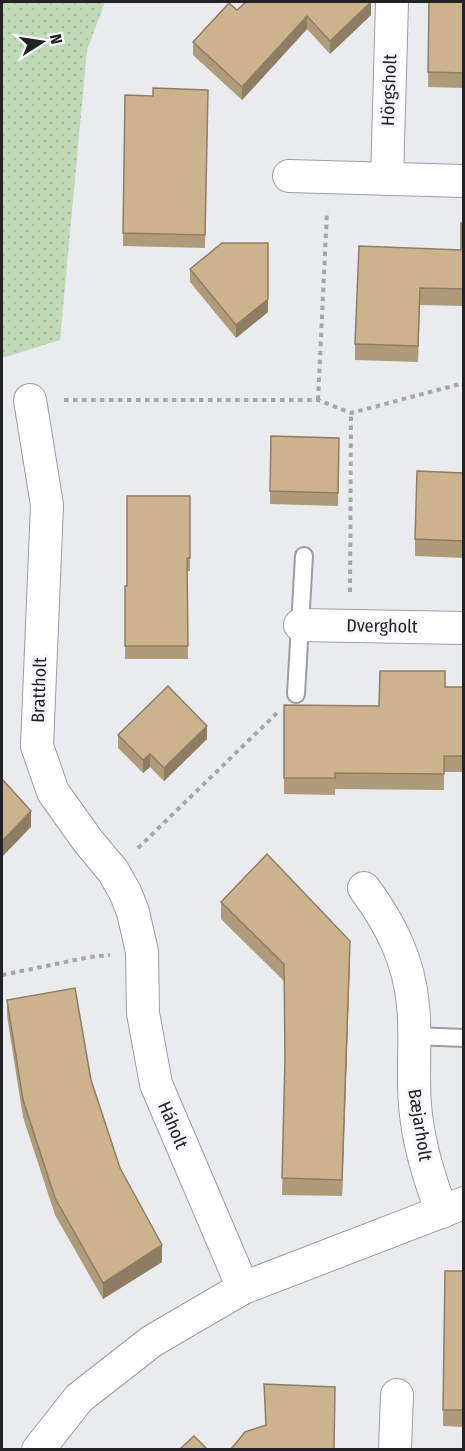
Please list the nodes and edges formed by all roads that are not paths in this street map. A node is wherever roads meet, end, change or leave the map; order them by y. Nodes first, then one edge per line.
1 (392, 2) edge
2 (289, 176) dead end
3 (387, 179) junction
4 (464, 181) edge
5 (30, 400) road end
6 (304, 556) dead end
7 (300, 625) junction
8 (464, 628) edge
9 (296, 694) road end
10 (364, 888) dead end
11 (142, 952) joint
12 (414, 1036) junction
13 (464, 1038) edge
14 (453, 1208) edge
15 (243, 1288) junction
16 (397, 1395) dead end
17 (38, 1449) edge
18 (395, 1449) edge

1 - 3 street, Hörgsholt
2 - 3 street
3 - 4 street
5 - 11 street, Brattholt
6 - 7 lane
7 - 8 street, Dvergholt
7 - 9 lane
10 - 12 street, Bæjarholt
11 - 15 street, Háholt
12 - 13 lane
12 - 14 street, Bæjarholt
14 - 15 street
15 - 17 street
16 - 18 street

